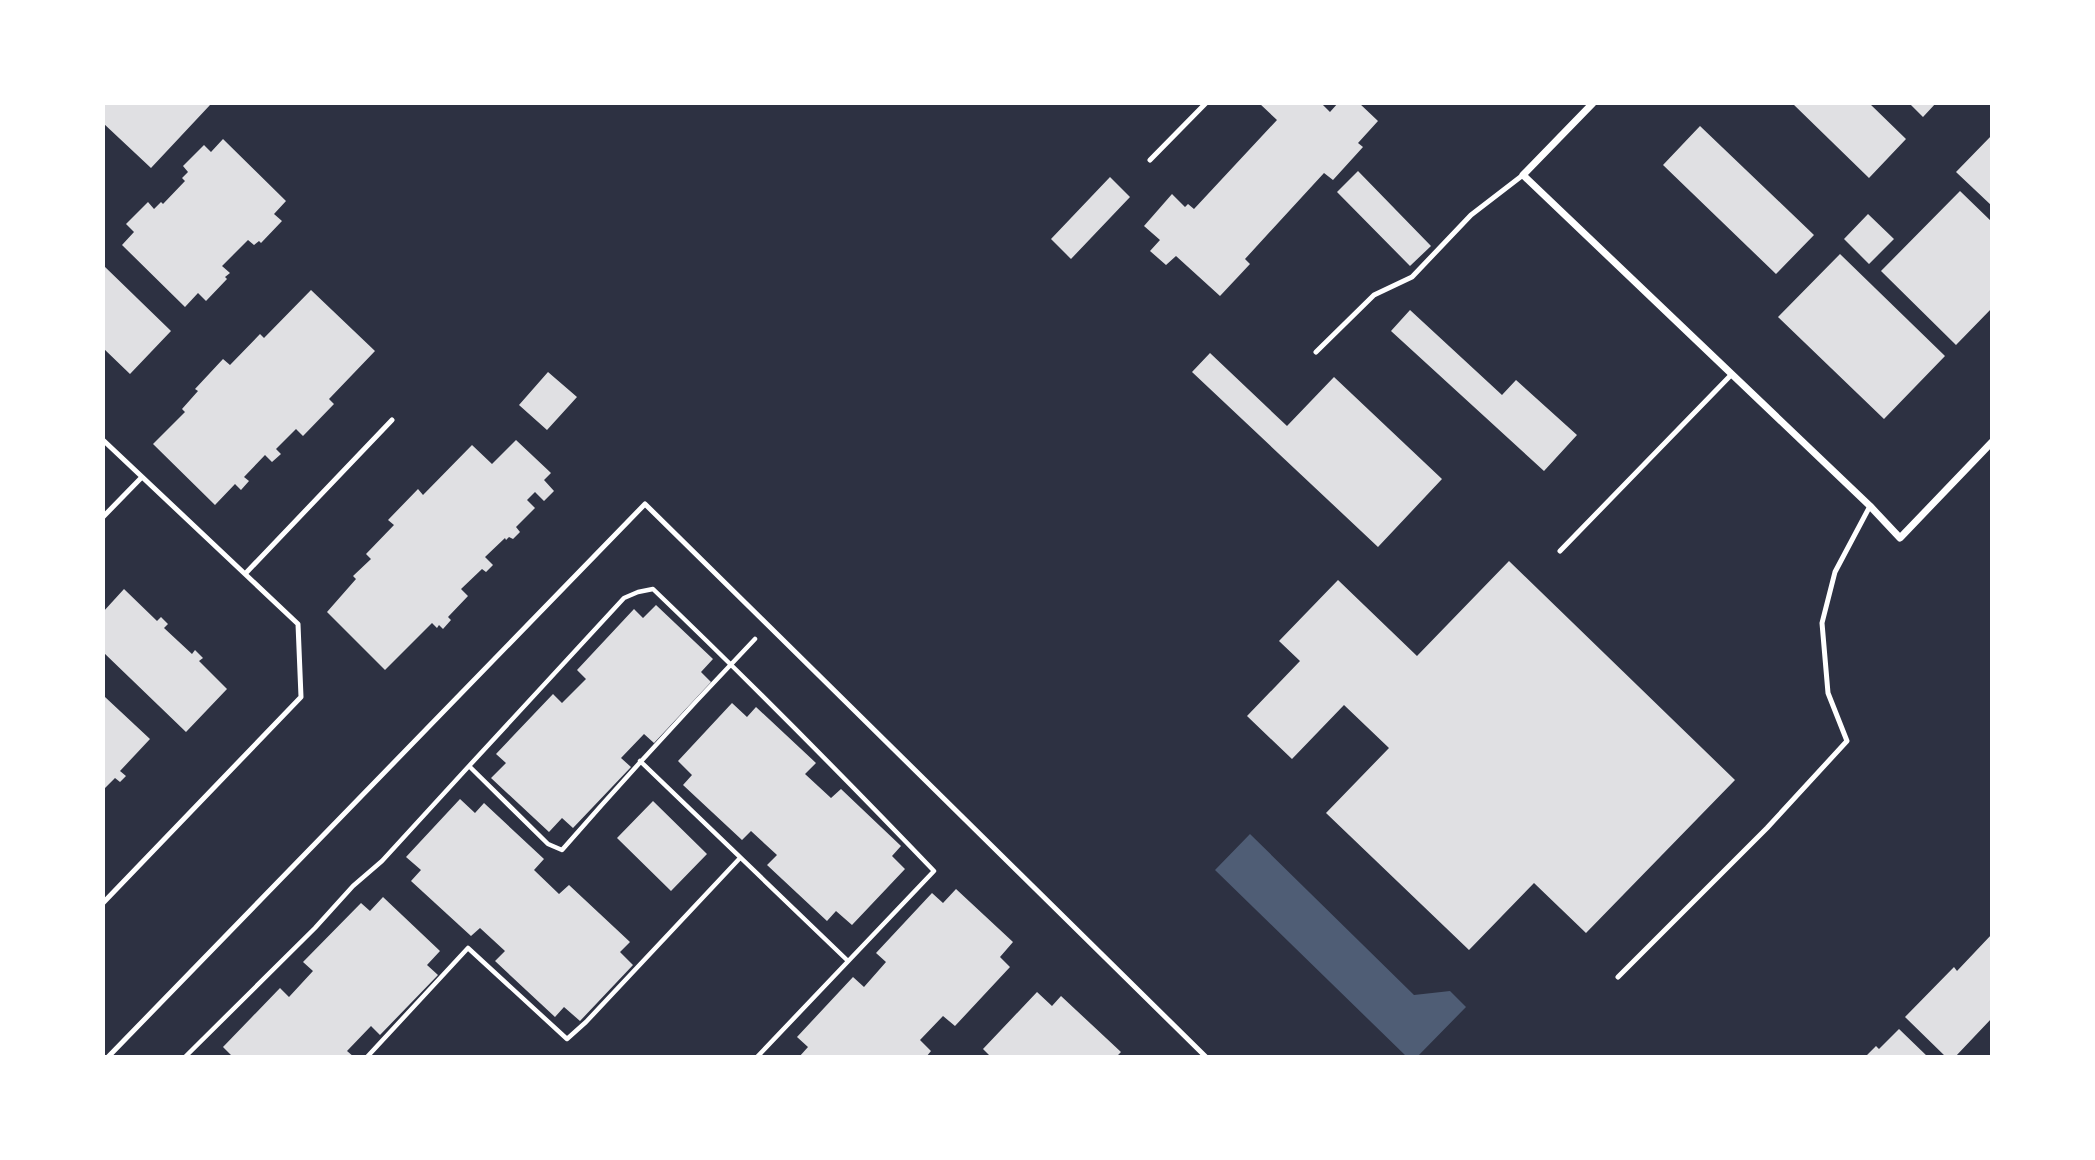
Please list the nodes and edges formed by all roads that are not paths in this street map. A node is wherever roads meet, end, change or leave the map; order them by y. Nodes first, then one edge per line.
1 (1206, 103) edge
2 (1593, 103) edge
3 (1150, 160) dead end
4 (1523, 175) junction
5 (1316, 352) dead end
6 (1731, 375) junction
7 (392, 420) dead end
8 (103, 440) edge
9 (1992, 442) edge
10 (142, 477) junction
11 (1870, 506) junction
12 (103, 517) edge
13 (1560, 551) dead end
14 (245, 574) junction
15 (103, 903) edge
16 (1618, 977) dead end
17 (108, 1057) edge
18 (1206, 1057) edge

1 - 3 lane
2 - 4 street
4 - 5 lane
4 - 6 street
6 - 11 street
6 - 13 lane
7 - 14 lane
8 - 10 lane
9 - 11 street
10 - 12 lane
10 - 14 lane
11 - 16 lane
14 - 15 lane
17 - 18 lane

